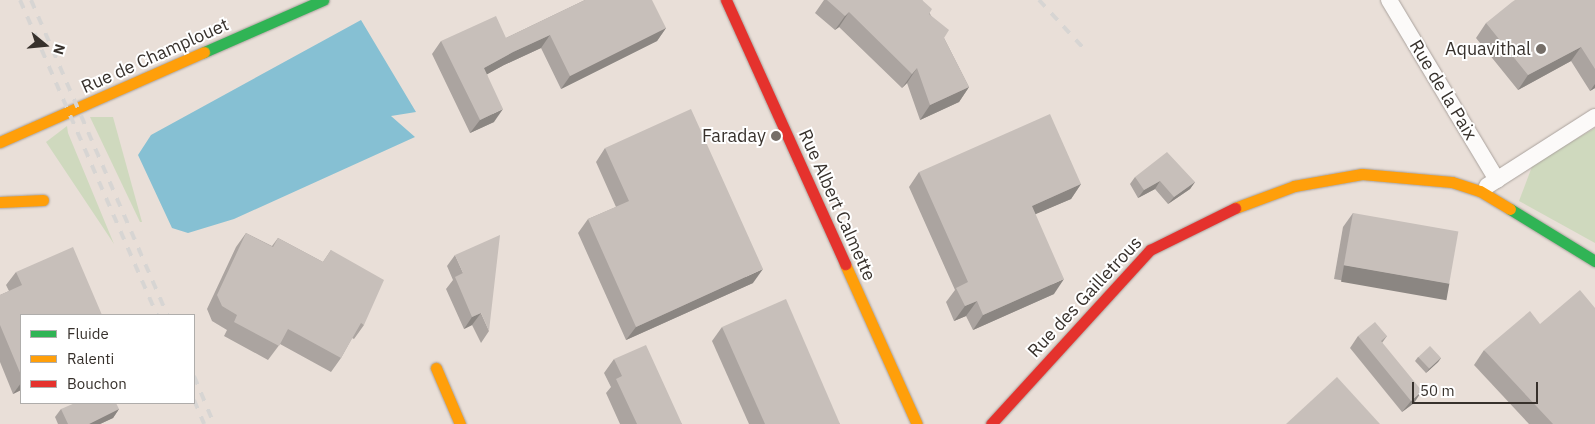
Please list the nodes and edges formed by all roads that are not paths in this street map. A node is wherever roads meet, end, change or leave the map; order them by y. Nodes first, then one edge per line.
1 (323, 0) edge
2 (726, 0) edge
3 (1389, 0) edge
4 (1595, 117) edge
5 (0, 142) edge
6 (1497, 180) junction
7 (1480, 191) junction
8 (43, 200) dead end
9 (0, 202) edge
10 (1595, 262) edge
11 (436, 368) dead end
12 (460, 424) edge
13 (917, 424) edge
14 (991, 424) edge

1 - 5 street, Rue de Champlouet
2 - 13 street, Rue Albert Calmette
3 - 6 street, Rue de la Paix
4 - 6 street
6 - 7 street
7 - 10 street, Rue des Gailletrous
7 - 14 street, Rue des Gailletrous
8 - 9 street
11 - 12 street

